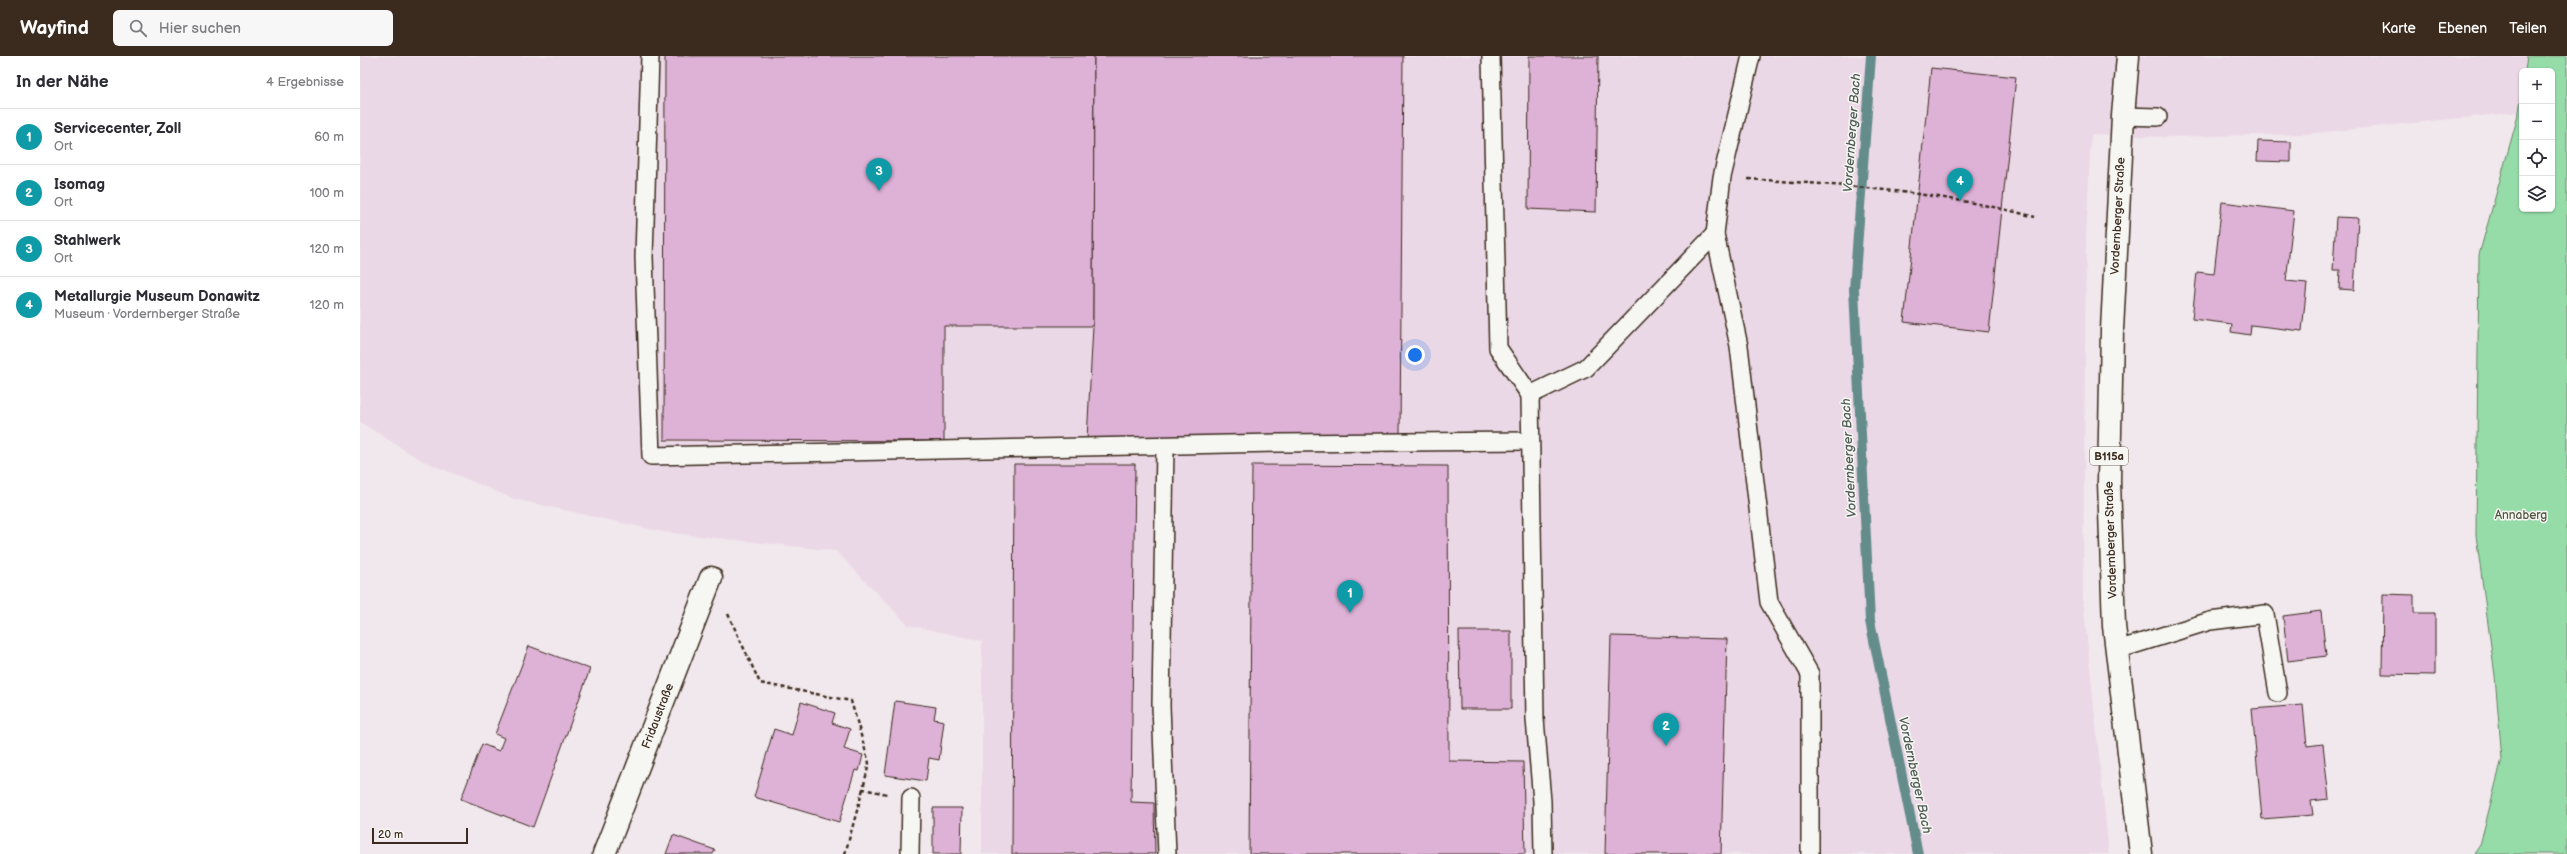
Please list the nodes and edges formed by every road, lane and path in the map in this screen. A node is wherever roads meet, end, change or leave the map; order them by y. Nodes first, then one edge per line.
1 (650, 56) edge
2 (1491, 56) edge
3 (1750, 56) edge
4 (2128, 56) edge
5 (2123, 116) junction
6 (2158, 117) dead end
7 (1722, 177) junction
8 (2035, 217) dead end
9 (1715, 234) junction
10 (1530, 396) junction
11 (1530, 441) junction
12 (1165, 446) junction
13 (711, 578) joint
14 (2117, 650) junction
15 (2278, 693) dead end
16 (863, 789) junction
17 (911, 798) joint
18 (604, 854) edge
19 (845, 854) edge
20 (910, 854) edge
21 (1167, 854) edge
22 (1543, 854) edge
23 (1810, 854) edge
24 (2141, 854) edge

1 - 12 lane
2 - 10 lane
3 - 7 lane
4 - 5 main road, Vordernberger Straße / B115a
5 - 6 lane
5 - 14 main road, Vordernberger Straße / B115a
7 - 8 path
7 - 9 lane
9 - 10 lane
9 - 23 lane
10 - 11 lane
11 - 12 lane
11 - 22 lane
12 - 21 lane
13 - 16 path
13 - 18 main road, Fridaustraße
14 - 15 lane
14 - 24 main road, Vordernberger Straße / B115a
16 - 17 path
16 - 19 path
17 - 20 lane

